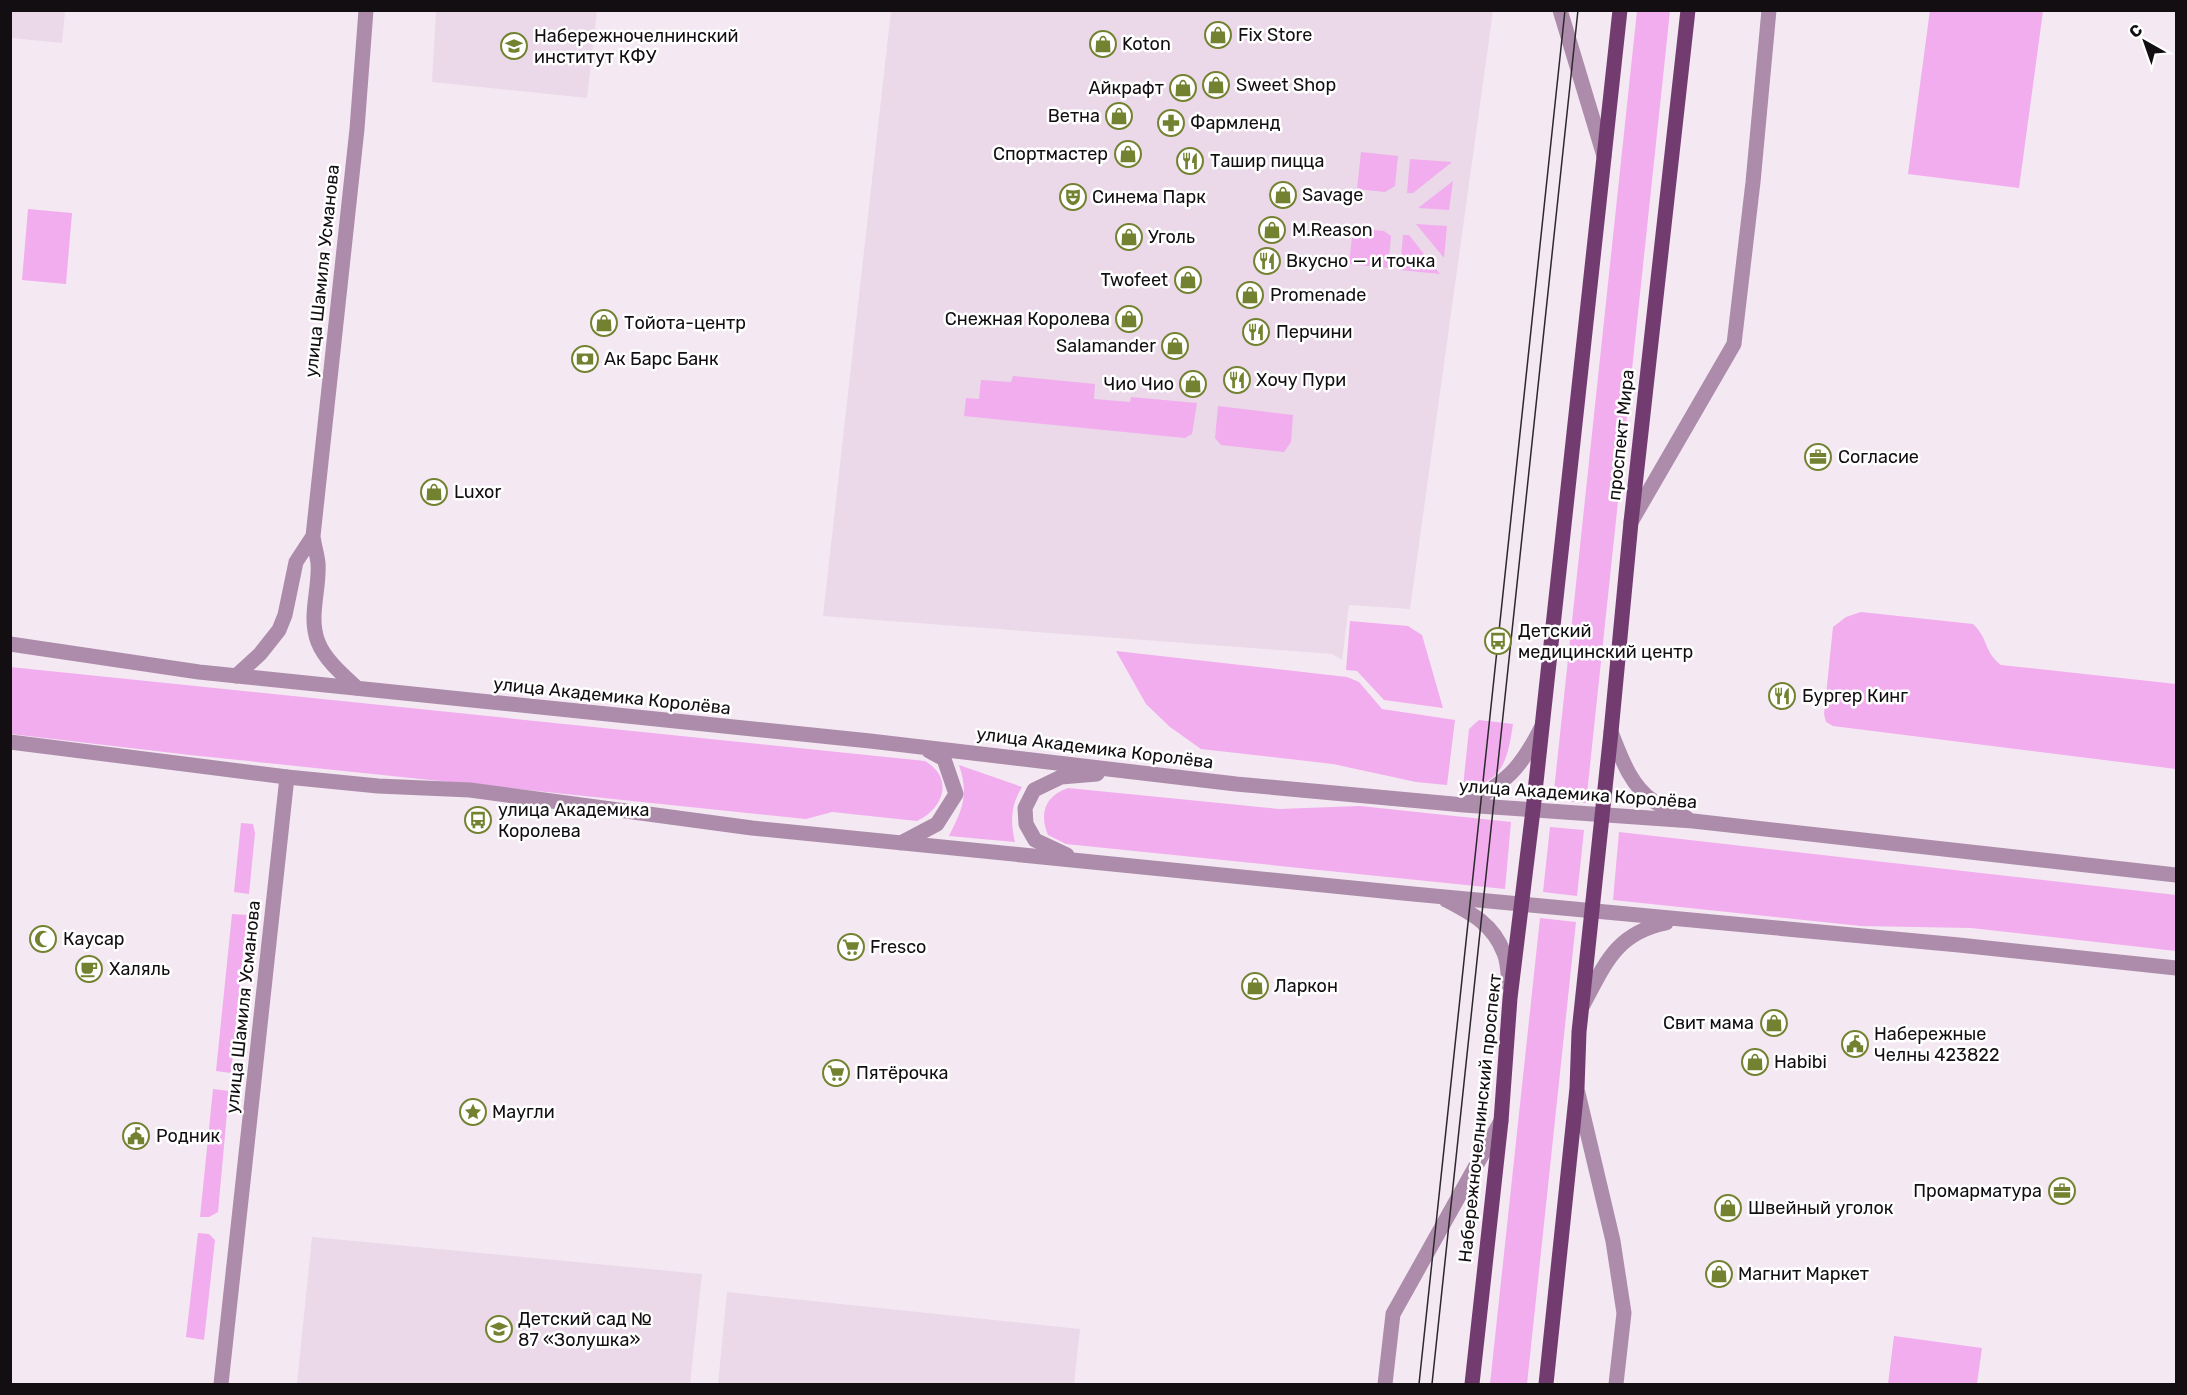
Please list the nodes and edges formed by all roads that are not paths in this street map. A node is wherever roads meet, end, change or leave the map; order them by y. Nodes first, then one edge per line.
1 (366, 10) edge
2 (1560, 10) edge
3 (1620, 10) edge
4 (1688, 10) edge
5 (1769, 10) edge
6 (1604, 156) junction
7 (1631, 522) junction
8 (313, 536) junction
9 (10, 644) edge
10 (236, 676) junction
11 (357, 688) junction
12 (1543, 725) junction
13 (1611, 732) junction
14 (10, 742) edge
15 (923, 748) junction
16 (1133, 772) junction
17 (287, 777) junction
18 (1464, 805) junction
19 (1533, 810) junction
20 (1603, 815) junction
21 (1693, 821) junction
22 (901, 843) junction
23 (1076, 860) junction
24 (2176, 875) edge
25 (1438, 896) junction
26 (1522, 904) junction
27 (1593, 911) junction
28 (1681, 920) junction
29 (2176, 968) edge
30 (1510, 998) junction
31 (1583, 1005) junction
32 (1577, 1088) junction
33 (1501, 1121) junction
34 (221, 1384) edge
35 (1385, 1384) edge
36 (1472, 1384) edge
37 (1546, 1384) edge
38 (1616, 1384) edge

1 - 8 street, улица Шамиля Усманова
2 - 6 street
3 - 6 main road
4 - 7 main road, проспект Мира
5 - 7 street
6 - 12 main road
7 - 13 main road, проспект Мира
8 - 10 street, улица Шамиля Усманова
8 - 11 street, улица Шамиля Усманова
9 - 10 street, улица Академика Королёва
10 - 11 street, улица Академика Королёва
11 - 15 street, улица Академика Королёва
12 - 18 street
12 - 19 main road
13 - 20 main road, проспект Мира
13 - 21 street
14 - 17 street
15 - 16 street, улица Академика Королёва
15 - 22 street
16 - 18 street, улица Академика Королёва
16 - 23 street
17 - 22 street
17 - 34 street, улица Шамиля Усманова
18 - 19 street, улица Академика Королёва
19 - 20 street, улица Академика Королёва
19 - 26 main road, Набережночелнинский проспект
20 - 21 street, улица Академика Королёва
20 - 27 main road, проспект Мира
21 - 24 street, улица Академика Королёва
22 - 23 street
23 - 25 street
25 - 26 street
25 - 30 street
26 - 27 street
26 - 30 main road, Набережночелнинский проспект
27 - 28 street
27 - 31 main road
28 - 29 street
28 - 31 street
30 - 33 main road, Набережночелнинский проспект
31 - 32 main road
32 - 37 main road
32 - 38 street
33 - 35 street
33 - 36 main road, Набережночелнинский проспект

